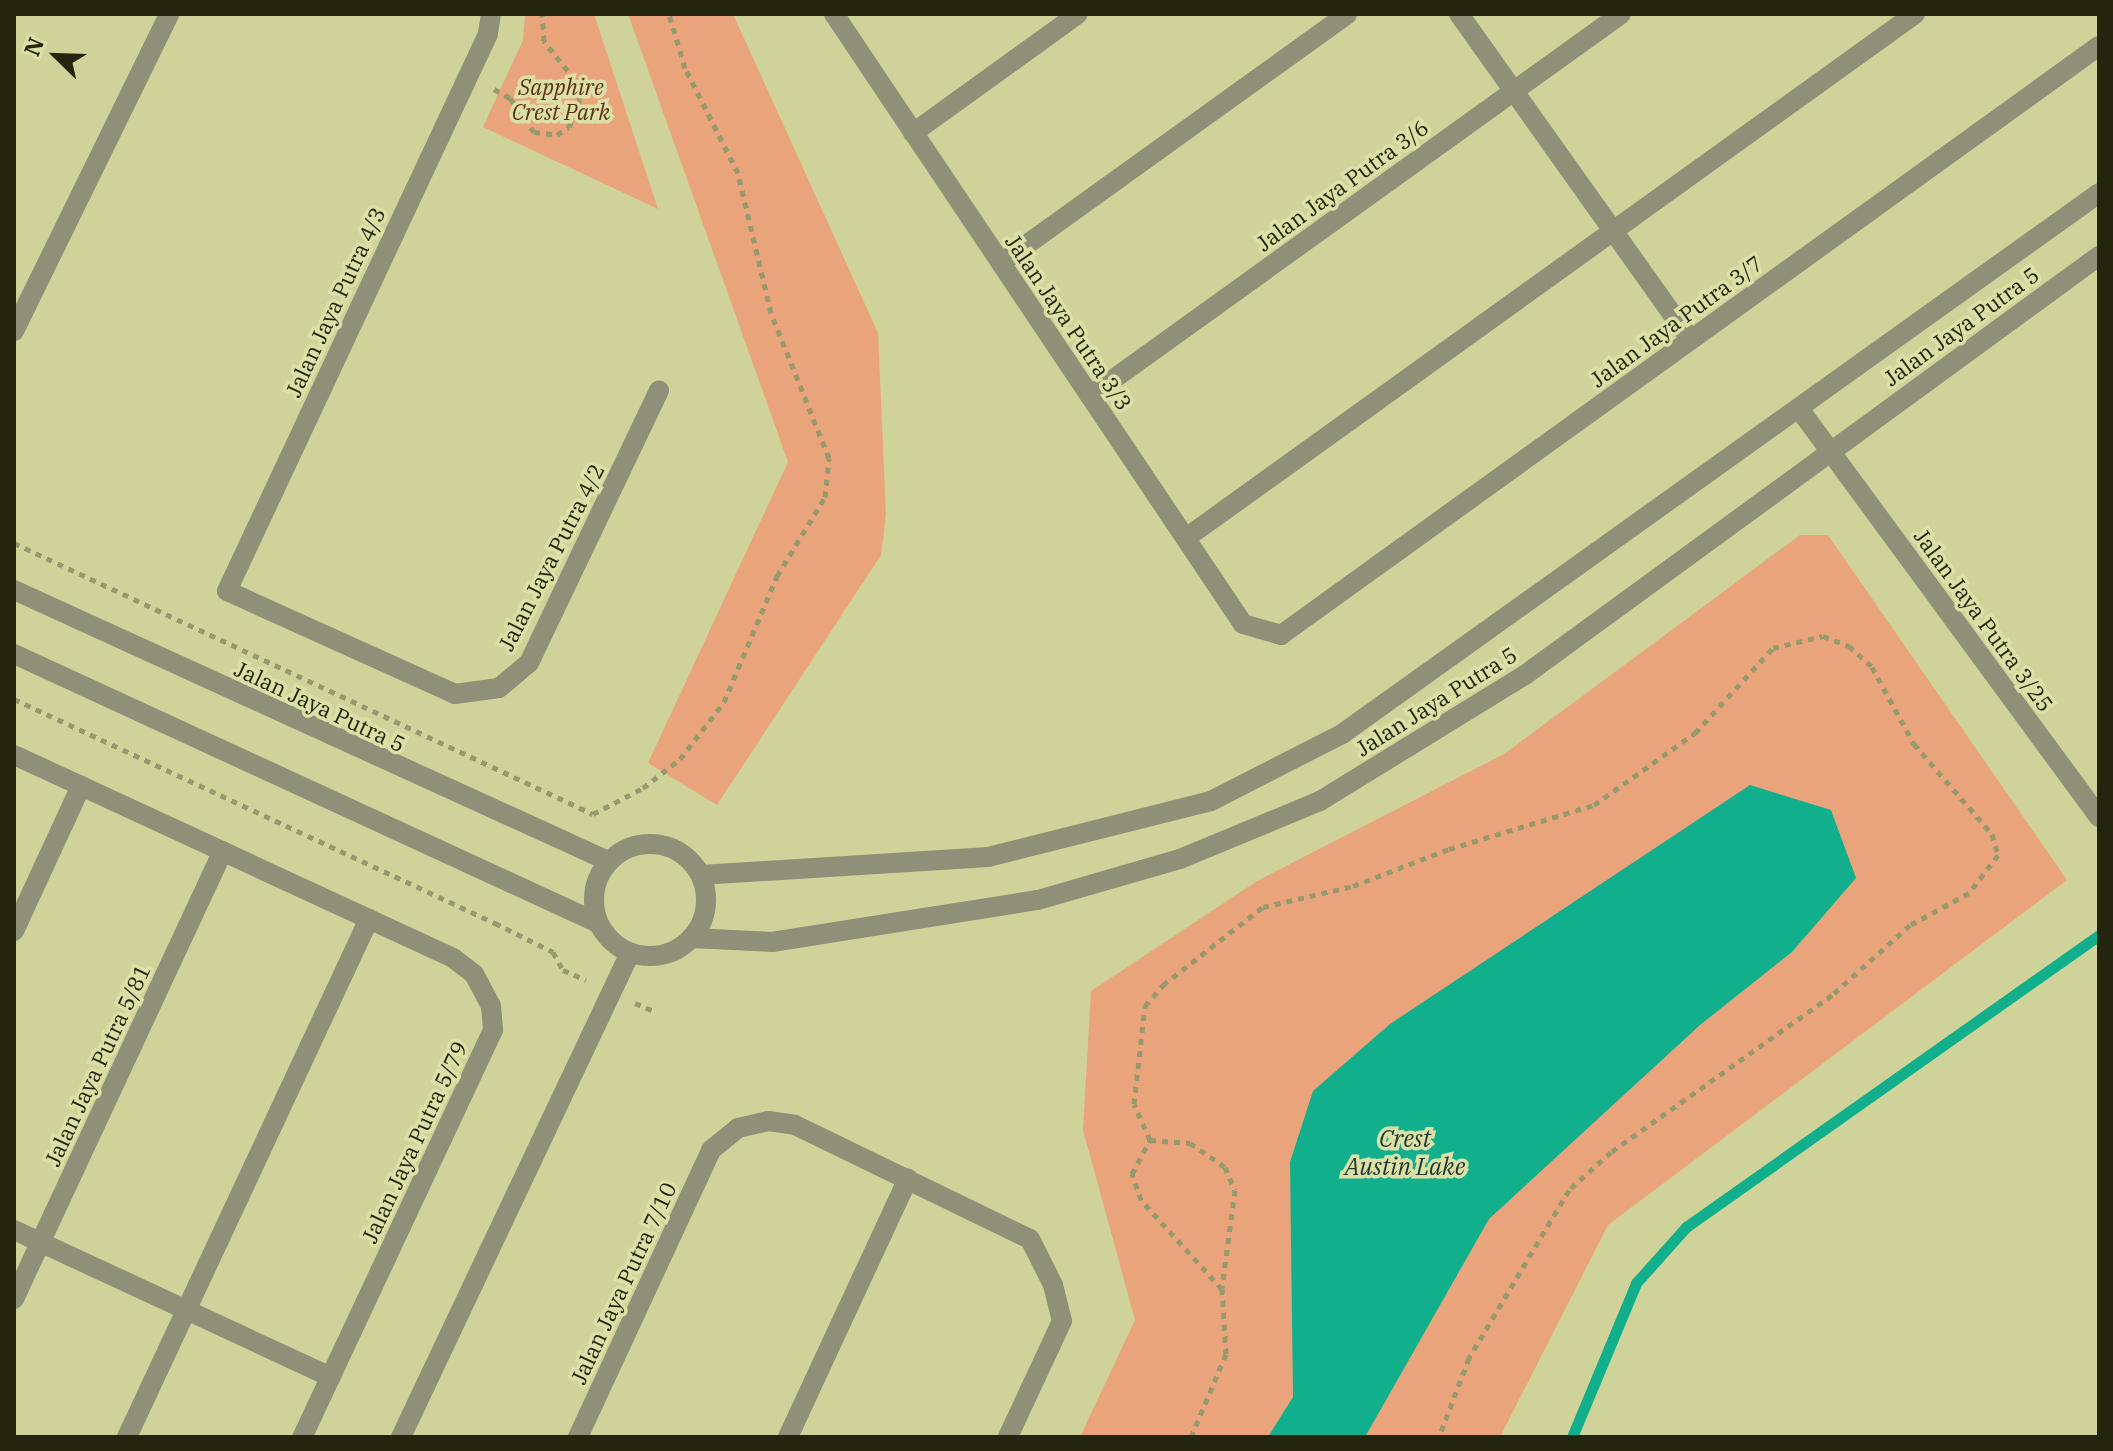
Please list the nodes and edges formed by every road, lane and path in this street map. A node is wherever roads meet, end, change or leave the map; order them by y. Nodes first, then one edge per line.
1 (169, 14) edge
2 (542, 14) edge
3 (834, 14) edge
4 (1078, 14) edge
5 (1347, 14) edge
6 (1459, 14) edge
7 (1621, 14) edge
8 (1915, 14) edge
9 (490, 24) edge
10 (2099, 46) edge
11 (467, 77) junction
12 (1514, 91) junction
13 (913, 133) junction
14 (2099, 193) edge
15 (1613, 231) junction
16 (2099, 256) edge
17 (1001, 263) junction
18 (14, 331) edge
19 (1690, 339) junction
20 (659, 390) dead end
21 (1090, 396) junction
22 (1800, 410) junction
23 (1830, 451) junction
24 (1186, 538) junction
25 (14, 590) edge
26 (227, 591) joint
27 (1281, 635) joint
28 (14, 654) edge
29 (14, 699) edge
30 (14, 755) edge
31 (81, 786) junction
32 (2099, 817) edge
33 (223, 851) junction
34 (608, 861) junction
35 (701, 875) junction
36 (369, 919) junction
37 (598, 923) junction
38 (14, 931) edge
39 (691, 938) junction
40 (630, 953) junction
41 (612, 992) junction
42 (656, 1012) dead end
43 (1150, 1140) junction
44 (908, 1178) junction
45 (14, 1230) edge
46 (40, 1242) junction
47 (1222, 1289) junction
48 (14, 1299) edge
49 (186, 1310) junction
50 (330, 1377) junction
51 (127, 1437) edge
52 (302, 1437) edge
53 (401, 1437) edge
54 (578, 1437) edge
55 (788, 1437) edge
56 (1008, 1437) edge
57 (1191, 1437) edge
58 (1439, 1437) edge

1 - 18 street
2 - 11 path
3 - 13 street, Jalan Jaya Putra 3/3
4 - 13 street
5 - 17 street
6 - 12 street
7 - 12 street, Jalan Jaya Putra 3/6
8 - 15 street
9 - 11 street, Jalan Jaya Putra 4/3
10 - 19 street, Jalan Jaya Putra 3/7
11 - 26 street, Jalan Jaya Putra 4/3
12 - 15 street
12 - 21 street, Jalan Jaya Putra 3/6
13 - 17 street, Jalan Jaya Putra 3/3
14 - 22 street, Jalan Jaya Putra 5
15 - 19 street
15 - 24 street
16 - 23 street, Jalan Jaya Putra 5
17 - 21 street, Jalan Jaya Putra 3/3
19 - 27 street, Jalan Jaya Putra 3/7
20 - 26 street, Jalan Jaya Putra 4/2
21 - 24 street, Jalan Jaya Putra 3/3
22 - 23 street, Jalan Jaya Putra 3/25
22 - 35 street, Jalan Jaya Putra 5
23 - 32 street, Jalan Jaya Putra 3/25
23 - 39 street, Jalan Jaya Putra 5
24 - 27 street, Jalan Jaya Putra 3/3
25 - 34 street, Jalan Jaya Putra 5
28 - 37 street
29 - 41 path
30 - 31 street, Jalan Jaya Putra 5/79
31 - 33 street, Jalan Jaya Putra 5/79
31 - 38 street
33 - 36 street, Jalan Jaya Putra 5/79
33 - 46 street, Jalan Jaya Putra 5/81
34 - 35 street
34 - 37 street
35 - 39 street
36 - 49 street
36 - 50 street, Jalan Jaya Putra 5/79
37 - 40 street
39 - 40 street
40 - 41 street
41 - 42 path
41 - 53 street
43 - 47 path
43 - 47 path
43 - 58 path
44 - 54 street, Jalan Jaya Putra 7/10
44 - 55 street
44 - 56 street
45 - 46 street
46 - 48 street, Jalan Jaya Putra 5/81
46 - 49 street
47 - 57 path
49 - 50 street
49 - 51 street
50 - 52 street, Jalan Jaya Putra 5/79

